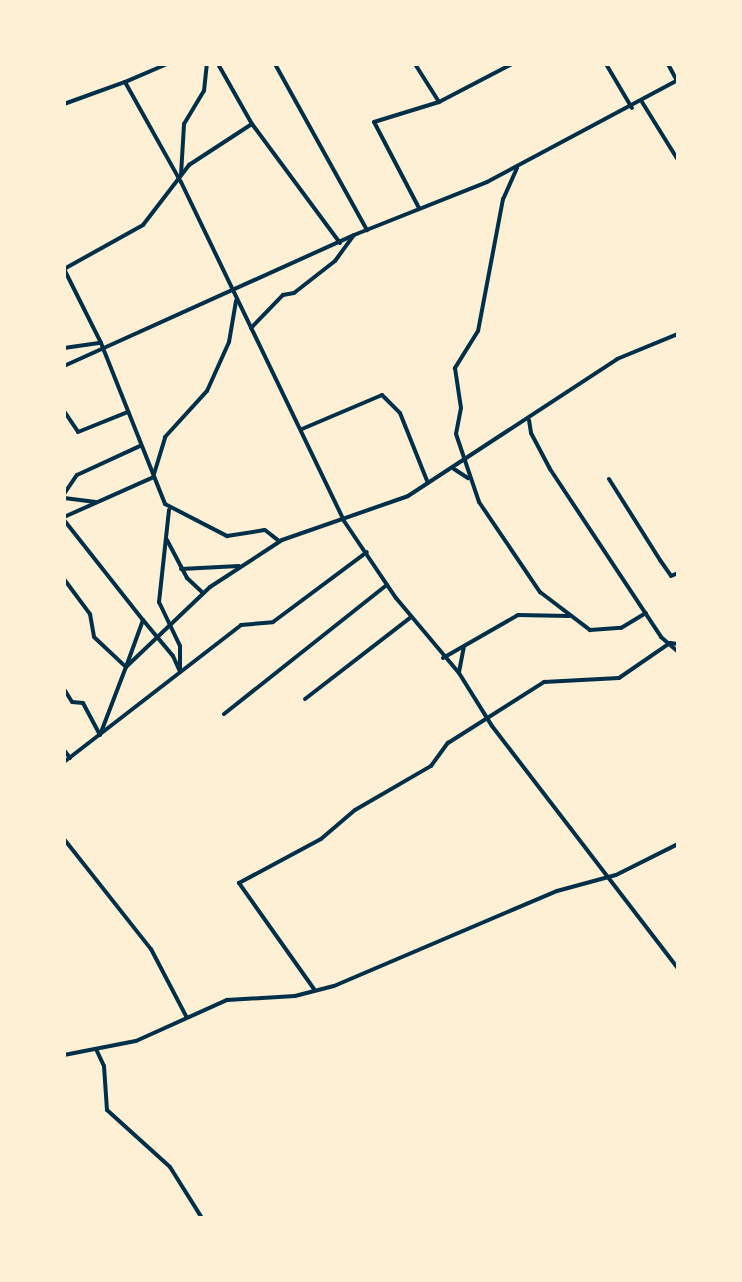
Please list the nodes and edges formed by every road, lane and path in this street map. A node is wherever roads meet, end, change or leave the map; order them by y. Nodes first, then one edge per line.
1 (167, 64) edge
2 (207, 64) edge
3 (218, 64) edge
4 (275, 64) edge
5 (415, 64) edge
6 (512, 64) edge
7 (606, 64) edge
8 (668, 64) edge
9 (678, 80) edge
10 (125, 82) junction
11 (439, 102) junction
12 (642, 102) junction
13 (64, 104) edge
14 (632, 108) junction
15 (252, 124) junction
16 (678, 160) edge
17 (518, 167) junction
18 (181, 182) junction
19 (419, 208) junction
20 (367, 230) junction
21 (354, 235) junction
22 (340, 243) junction
23 (64, 269) edge
24 (233, 291) junction
25 (236, 299) junction
26 (251, 328) junction
27 (678, 334) edge
28 (102, 345) junction
29 (64, 348) edge
30 (64, 366) edge
31 (64, 411) edge
32 (128, 412) junction
33 (529, 420) junction
34 (515, 428) junction
35 (301, 430) junction
36 (531, 433) junction
37 (140, 446) junction
38 (466, 460) junction
39 (454, 469) junction
40 (154, 477) junction
41 (468, 478) junction
42 (609, 479) dead end
43 (428, 483) junction
44 (64, 496) edge
45 (98, 502) junction
46 (169, 510) junction
47 (64, 518) edge
48 (344, 521) junction
49 (166, 537) junction
50 (279, 541) junction
51 (367, 552) junction
52 (242, 566) junction
53 (181, 569) junction
54 (64, 572) edge
55 (678, 573) edge
56 (65, 580) edge
57 (387, 585) junction
58 (203, 593) junction
59 (646, 613) junction
60 (570, 616) junction
61 (411, 617) junction
62 (143, 620) junction
63 (172, 627) junction
64 (159, 639) junction
65 (670, 643) junction
66 (678, 644) edge
67 (464, 647) junction
68 (678, 652) edge
69 (443, 658) junction
70 (180, 672) junction
71 (459, 673) junction
72 (64, 689) edge
73 (305, 699) dead end
74 (224, 714) dead end
75 (487, 719) junction
76 (100, 735) junction
77 (64, 750) edge
78 (70, 758) junction
79 (64, 762) edge
80 (64, 839) edge
81 (678, 844) edge
82 (609, 877) junction
83 (678, 968) edge
84 (316, 990) junction
85 (186, 1016) junction
86 (96, 1049) junction
87 (64, 1055) edge
88 (202, 1218) edge

1 - 10 street
2 - 18 street
3 - 15 street
4 - 20 street
5 - 11 street
6 - 11 street
7 - 14 street
8 - 9 street
9 - 12 street
10 - 13 street
10 - 18 street
11 - 19 street
12 - 14 street
12 - 16 street
14 - 17 street
15 - 18 street
15 - 22 street
17 - 19 street
17 - 38 street
18 - 23 street
18 - 24 street
19 - 20 street
20 - 21 street
21 - 22 street
21 - 26 street
22 - 24 street
23 - 28 street
24 - 25 street
24 - 28 street
25 - 26 street
25 - 40 street
26 - 35 street
27 - 33 street
28 - 29 street
28 - 30 street
28 - 32 street
31 - 32 street
32 - 37 street
33 - 34 street
33 - 36 street
34 - 36 street
34 - 38 street
35 - 43 street
35 - 48 street
36 - 59 street
37 - 40 street
37 - 44 street
38 - 39 street
38 - 41 street
39 - 41 street
39 - 43 street
40 - 45 street
40 - 46 street
41 - 60 street
42 - 55 street
43 - 48 street
44 - 45 street
45 - 47 street
46 - 49 street
46 - 50 street
47 - 62 street
48 - 50 street
48 - 51 street
49 - 53 street
49 - 63 street
50 - 52 street
51 - 57 street
51 - 70 street
52 - 53 street
52 - 58 street
53 - 58 street
54 - 56 street
56 - 62 street
57 - 61 street
57 - 74 street
58 - 63 street
59 - 60 street
59 - 65 street
60 - 67 street
61 - 69 street
61 - 73 street
62 - 64 street
63 - 64 street
63 - 70 street
64 - 70 street
64 - 76 street
65 - 66 street
65 - 68 street
65 - 75 street
67 - 69 street
67 - 71 street
69 - 71 street
70 - 76 street
71 - 75 street
72 - 76 street
75 - 82 street
75 - 84 street
76 - 78 street
77 - 78 street
78 - 79 street
80 - 85 street
81 - 82 street
82 - 83 street
82 - 84 street
84 - 85 street
85 - 86 street
86 - 87 street
86 - 88 street

